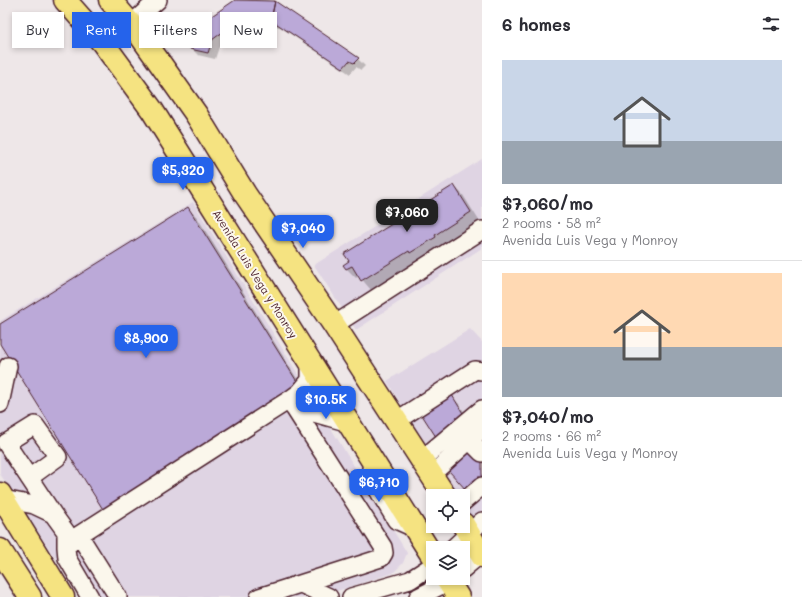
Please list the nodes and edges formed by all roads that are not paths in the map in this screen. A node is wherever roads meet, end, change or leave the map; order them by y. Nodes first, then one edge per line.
1 (98, 0) edge
2 (110, 0) edge
3 (158, 0) edge
4 (70, 4) edge
5 (120, 12) edge
6 (131, 24) joint
7 (482, 230) edge
8 (334, 326) junction
9 (310, 361) junction
10 (8, 366) dead end
11 (482, 371) edge
12 (0, 404) edge
13 (291, 404) junction
14 (482, 409) edge
15 (396, 421) junction
16 (349, 423) junction
17 (482, 428) edge
18 (469, 440) junction
19 (482, 453) edge
20 (426, 467) junction
21 (29, 478) dead end
22 (482, 486) edge
23 (440, 489) edge
24 (470, 496) edge
25 (1, 497) edge
26 (53, 514) junction
27 (471, 526) edge
28 (79, 535) junction
29 (459, 541) edge
30 (426, 546) edge
31 (66, 547) junction
32 (0, 550) edge
33 (482, 554) edge
34 (470, 565) edge
35 (426, 570) edge
36 (298, 585) junction
37 (445, 585) edge
38 (30, 597) edge
39 (62, 597) edge
40 (90, 597) edge
41 (118, 597) edge
42 (259, 597) edge
43 (329, 597) edge
44 (351, 597) edge
45 (418, 597) edge

1 - 4 main road
2 - 5 main road
3 - 6 street
4 - 9 main road, Avenida Luis Vega y Monroy
6 - 8 main road
7 - 8 street
8 - 15 main road
9 - 13 street
9 - 16 main road, Avenida Luis Vega y Monroy
10 - 12 street
11 - 15 street
13 - 16 street
13 - 28 street
13 - 36 street
14 - 20 street
15 - 20 main road
16 - 30 main road, Avenida Luis Vega y Monroy
17 - 18 street
18 - 19 street
18 - 20 street
20 - 23 main road
21 - 26 street
22 - 24 street
25 - 26 street
25 - 39 main road
26 - 31 street
27 - 29 street
27 - 33 main road
28 - 31 street
28 - 41 street
31 - 40 street
32 - 38 main road
33 - 34 street
35 - 44 street
36 - 42 street
36 - 43 street
37 - 45 street

